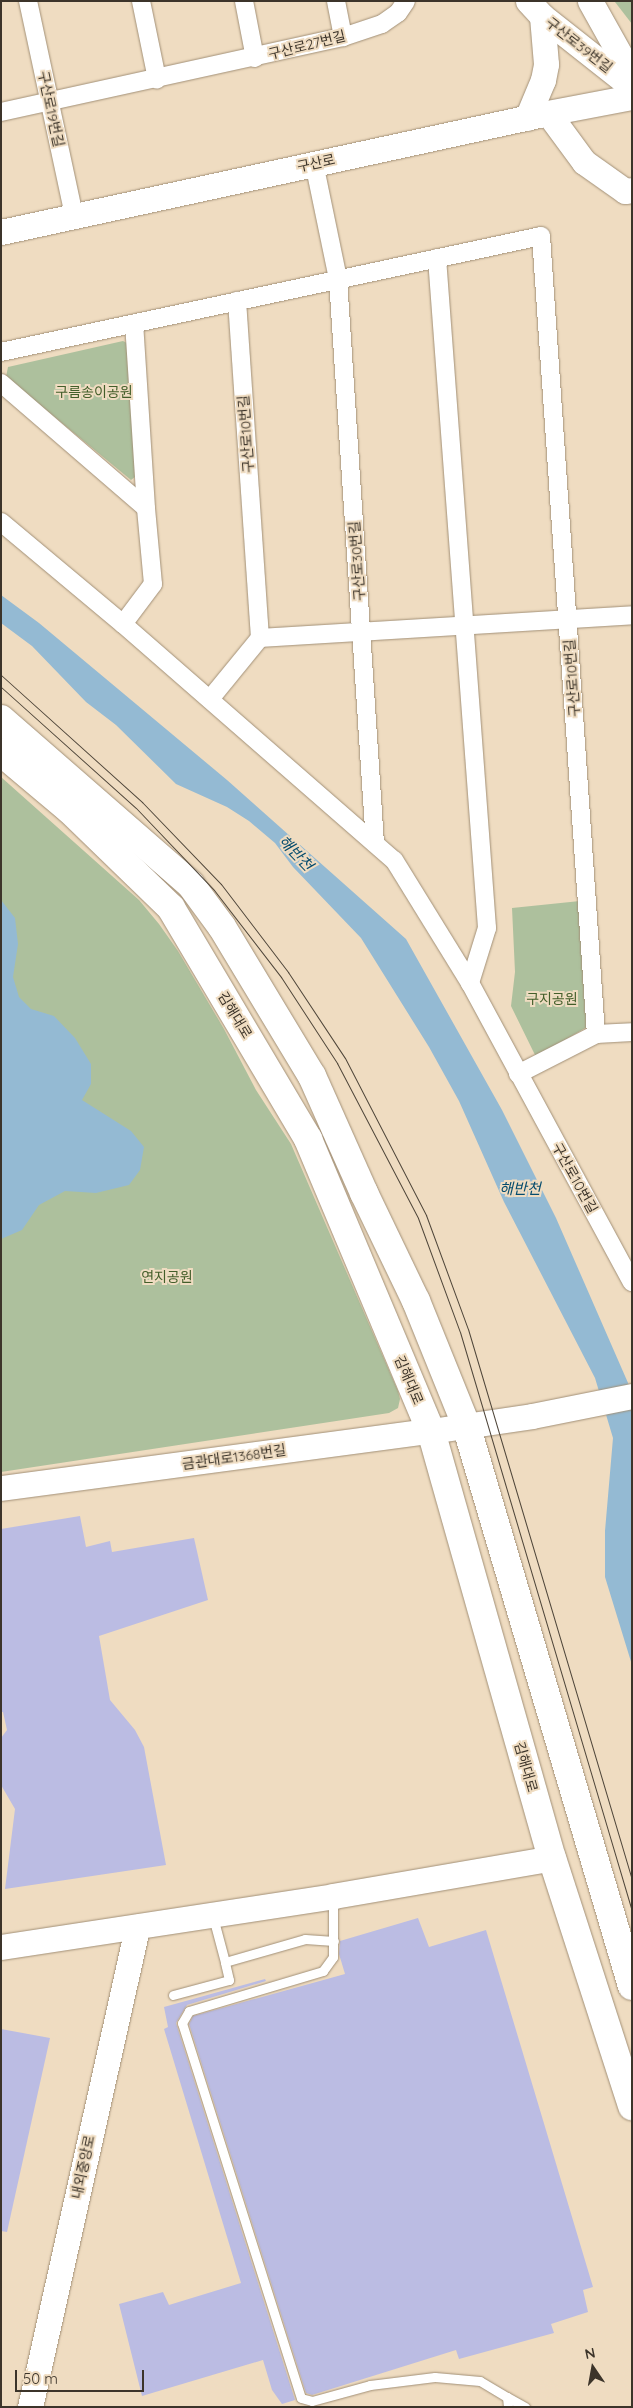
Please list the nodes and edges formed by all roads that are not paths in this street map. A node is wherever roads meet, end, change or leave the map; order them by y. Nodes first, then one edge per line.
1 (28, 1) edge
2 (141, 1) edge
3 (244, 1) edge
4 (336, 1) edge
5 (406, 1) edge
6 (590, 1) edge
7 (535, 9) edge
8 (343, 37) junction
9 (255, 58) junction
10 (632, 76) edge
11 (157, 79) junction
12 (632, 87) edge
13 (632, 98) edge
14 (50, 102) junction
15 (1, 112) edge
16 (537, 116) junction
17 (314, 163) junction
18 (632, 190) edge
19 (74, 216) junction
20 (1, 232) edge
21 (437, 258) junction
22 (338, 279) junction
23 (237, 301) junction
24 (134, 323) junction
25 (1, 352) edge
26 (1, 383) edge
27 (146, 508) junction
28 (1, 522) edge
29 (632, 615) edge
30 (569, 618) junction
31 (123, 624) junction
32 (464, 625) junction
33 (362, 633) junction
34 (260, 638) junction
35 (210, 699) junction
36 (1, 720) edge
37 (1, 752) edge
38 (375, 843) junction
39 (470, 983) junction
40 (632, 1032) edge
41 (596, 1034) junction
42 (518, 1074) junction
43 (632, 1282) edge
44 (632, 1396) edge
45 (466, 1425) junction
46 (431, 1431) junction
47 (1, 1488) edge
48 (552, 1858) junction
49 (332, 1896) junction
50 (213, 1915) junction
51 (137, 1927) junction
52 (334, 1941) junction
53 (1, 1947) edge
54 (225, 1962) junction
55 (632, 1986) edge
56 (173, 1995) dead end
57 (632, 2106) edge
58 (506, 2396) junction
59 (30, 2407) edge
60 (508, 2407) edge
61 (525, 2407) edge

1 - 14 street, 구산로19번길
2 - 11 street
3 - 9 street, 구산로27번길
4 - 8 street
5 - 8 street, 구산로27번길
6 - 10 main road
7 - 12 main road, 구산로39번길
7 - 16 main road
8 - 9 street, 구산로27번길
9 - 11 street
11 - 14 street
13 - 16 main road, 구산로
14 - 15 street
14 - 19 street, 구산로19번길
16 - 17 main road, 구산로
16 - 18 main road
17 - 19 main road, 구산로
17 - 22 street, 구산로30번길
19 - 20 main road, 구산로
21 - 22 street
21 - 30 street, 구산로10번길
21 - 32 street
22 - 23 street
22 - 33 street, 구산로30번길
23 - 24 street
23 - 34 street, 구산로10번길
24 - 25 street
24 - 27 street
26 - 27 street
27 - 31 street
28 - 31 street, 구산로10번길
29 - 30 street
30 - 32 street
30 - 41 street, 구산로10번길
31 - 35 street, 구산로10번길
32 - 33 street
32 - 39 street
33 - 34 street
33 - 38 street, 구산로30번길
34 - 35 street
35 - 38 street, 구산로10번길
36 - 45 main road
37 - 46 main road, 김해대로
38 - 39 street, 구산로10번길
39 - 42 street, 구산로10번길
40 - 41 street
41 - 42 street
42 - 43 street, 구산로10번길
44 - 45 main road, 금관대로1368번길
45 - 46 main road, 금관대로1368번길
45 - 55 main road
46 - 47 main road, 금관대로1368번길
46 - 48 main road, 김해대로
48 - 49 main road
48 - 57 main road, 김해대로
49 - 50 main road
49 - 52 lane
50 - 51 main road
50 - 54 lane
51 - 53 main road
51 - 59 main road, 내외중앙로
52 - 54 lane
52 - 58 lane
54 - 56 lane
58 - 60 lane
58 - 61 lane

